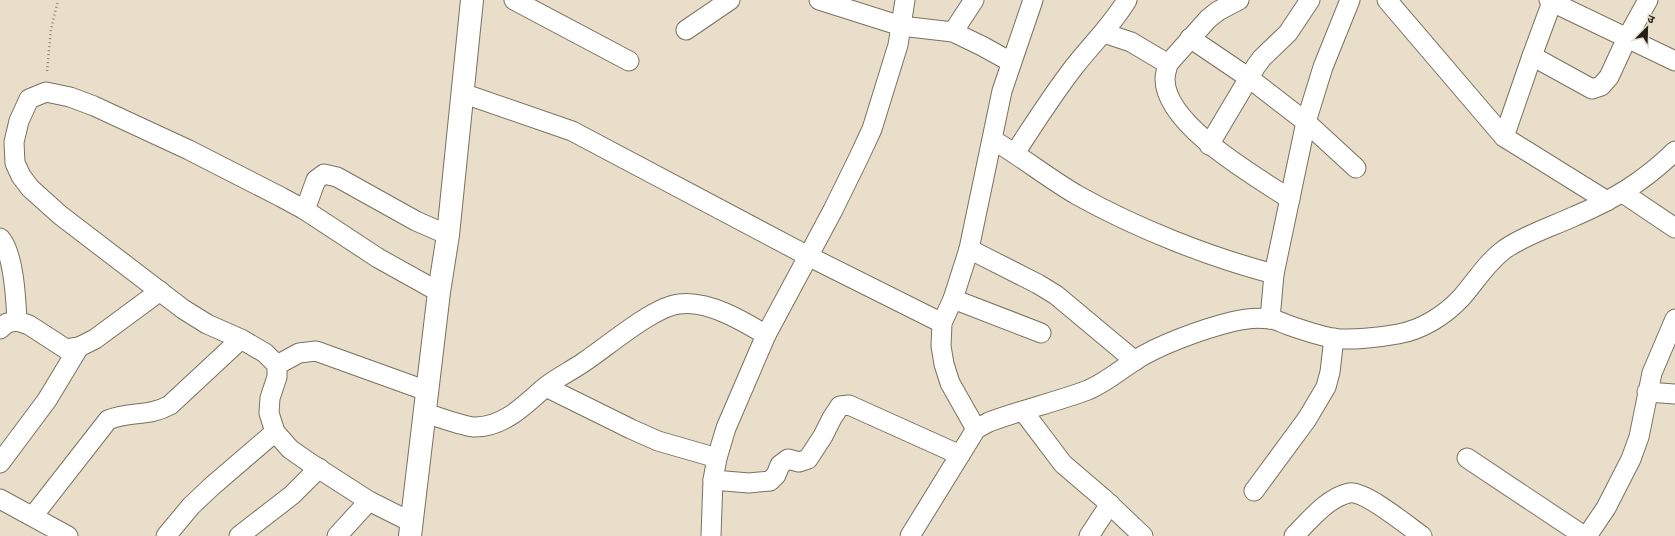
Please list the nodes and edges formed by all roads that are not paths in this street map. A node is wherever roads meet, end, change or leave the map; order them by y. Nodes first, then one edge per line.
1 (472, 0) edge
2 (514, 0) edge
3 (730, 0) edge
4 (819, 0) edge
5 (905, 0) edge
6 (974, 0) edge
7 (1033, 0) edge
8 (1127, 0) edge
9 (1239, 0) edge
10 (1310, 0) edge
11 (1350, 0) edge
12 (1387, 0) edge
13 (1648, 0) edge
14 (1551, 1) edge
15 (901, 26) junction
16 (686, 30) dead end
17 (954, 32) junction
18 (1104, 33) junction
19 (1190, 38) junction
20 (1627, 38) junction
21 (1532, 56) junction
22 (629, 61) dead end
23 (1675, 61) edge
24 (1011, 62) junction
25 (1168, 64) junction
26 (1249, 78) junction
27 (462, 93) junction
28 (1306, 122) junction
29 (1504, 137) junction
30 (993, 140) junction
31 (1209, 145) junction
32 (1675, 151) edge
33 (1015, 153) junction
34 (1356, 168) dead end
35 (1615, 197) junction
36 (1290, 199) junction
37 (305, 210) junction
38 (1675, 228) edge
39 (448, 236) junction
40 (0, 238) edge
41 (969, 250) junction
42 (808, 256) junction
43 (1274, 274) junction
44 (160, 291) junction
45 (439, 292) junction
46 (953, 299) junction
47 (1270, 319) junction
48 (1675, 319) edge
49 (17, 321) junction
50 (942, 324) junction
51 (0, 329) edge
52 (1041, 332) dead end
53 (766, 335) junction
54 (1334, 338) junction
55 (241, 339) junction
56 (79, 347) junction
57 (1134, 361) junction
58 (277, 365) junction
59 (546, 386) junction
60 (427, 391) junction
61 (1647, 392) junction
62 (1675, 394) edge
63 (1023, 410) junction
64 (426, 413) junction
65 (976, 430) junction
66 (275, 432) junction
67 (960, 455) junction
68 (717, 458) junction
69 (1467, 458) dead end
70 (0, 464) edge
71 (319, 468) junction
72 (714, 480) junction
73 (1254, 491) dead end
74 (0, 499) edge
75 (369, 500) junction
76 (1110, 504) junction
77 (33, 516) junction
78 (411, 529) edge
79 (68, 536) edge
80 (166, 536) edge
81 (239, 536) edge
82 (337, 536) edge
83 (711, 536) edge
84 (910, 536) edge
85 (1089, 536) edge
86 (1143, 536) edge
87 (1294, 536) edge
88 (1422, 536) edge
89 (1585, 536) edge

1 - 27 street
2 - 22 street
3 - 16 street
4 - 15 street
5 - 15 street
6 - 17 street
7 - 24 street
8 - 18 street
9 - 19 street
10 - 26 street
11 - 28 street
12 - 29 street
13 - 20 street
14 - 20 street
14 - 21 street
15 - 17 street
15 - 42 street
17 - 24 street
18 - 25 street
18 - 33 street
19 - 25 street
19 - 26 street
20 - 21 street
20 - 23 street
21 - 29 street
24 - 30 street
25 - 31 street
26 - 28 street
26 - 31 street
27 - 39 street
27 - 42 street
28 - 34 street
28 - 36 street
29 - 35 street
30 - 33 street
30 - 41 street
31 - 36 street
32 - 35 street
33 - 43 street
35 - 38 street
35 - 54 street
36 - 43 street
37 - 39 street
37 - 44 street
37 - 45 street
39 - 45 street
40 - 49 street
41 - 46 street
41 - 57 street
42 - 50 street
42 - 53 street
43 - 47 street
44 - 55 street
44 - 56 street
45 - 60 street
46 - 50 street
46 - 52 street
47 - 54 street
47 - 57 street
48 - 61 street
49 - 51 street
49 - 56 street
50 - 65 street
53 - 59 street
53 - 68 street
54 - 73 street
55 - 58 street
55 - 77 street
56 - 70 street
57 - 63 street
58 - 60 street
58 - 66 street
59 - 64 street
59 - 68 street
60 - 64 street
61 - 62 street
61 - 89 street
63 - 65 street
63 - 76 street
64 - 78 street
65 - 67 street
66 - 71 street
66 - 80 street
67 - 72 street
67 - 84 street
68 - 72 street
69 - 89 street
71 - 75 street
71 - 81 street
72 - 83 street
74 - 77 street
75 - 78 street
75 - 82 street
76 - 85 street
76 - 86 street
77 - 79 street
87 - 88 street

